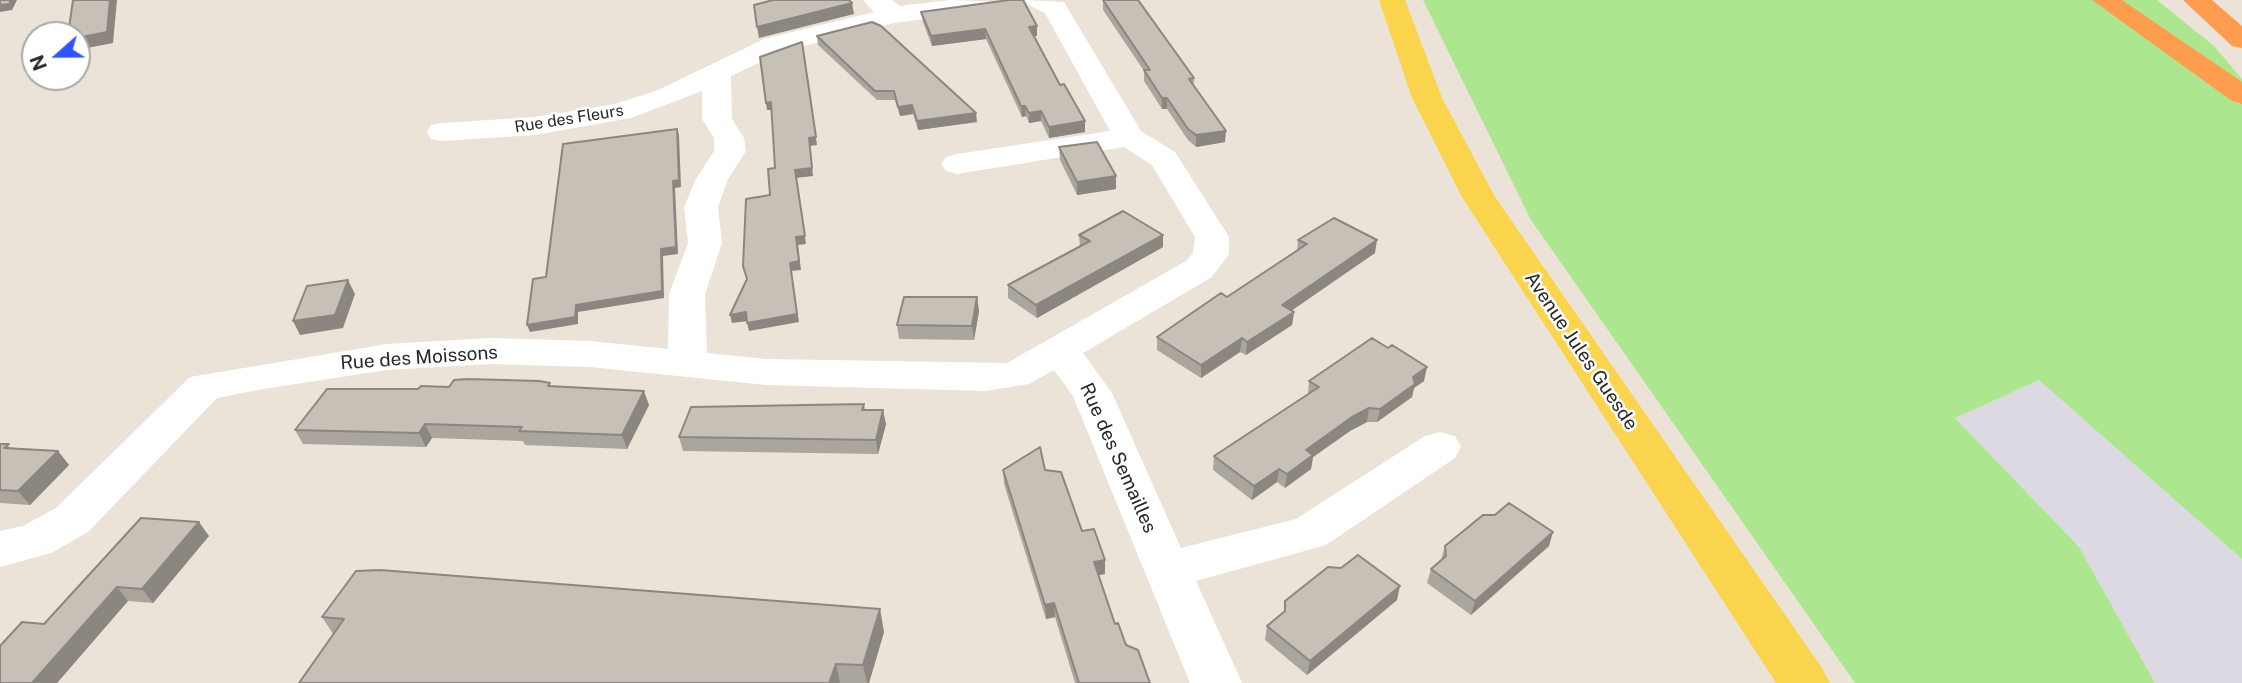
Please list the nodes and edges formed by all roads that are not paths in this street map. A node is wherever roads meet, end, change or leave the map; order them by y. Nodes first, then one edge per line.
1 (1016, 0) edge
2 (1038, 0) edge
3 (1392, 0) edge
4 (2105, 0) edge
5 (2196, 0) edge
6 (885, 8) edge
7 (2242, 40) edge
8 (717, 71) junction
9 (2242, 95) edge
10 (442, 132) dead end
11 (1129, 137) junction
12 (957, 164) dead end
13 (1060, 350) junction
14 (688, 364) junction
15 (1440, 447) dead end
16 (0, 549) edge
17 (1168, 570) junction
18 (1216, 683) edge
19 (1804, 683) edge

1 - 6 street
2 - 11 street
3 - 19 main road, Avenue Jules Guesde
4 - 9 highway
5 - 7 highway
6 - 8 street, Rue des Fleurs
8 - 10 street, Rue des Fleurs
8 - 14 street
11 - 12 street
11 - 13 street
13 - 14 street, Rue des Moissons
13 - 17 street, Rue des Semailles
14 - 16 street, Rue des Moissons
15 - 17 street
17 - 18 street, Rue des Semailles

